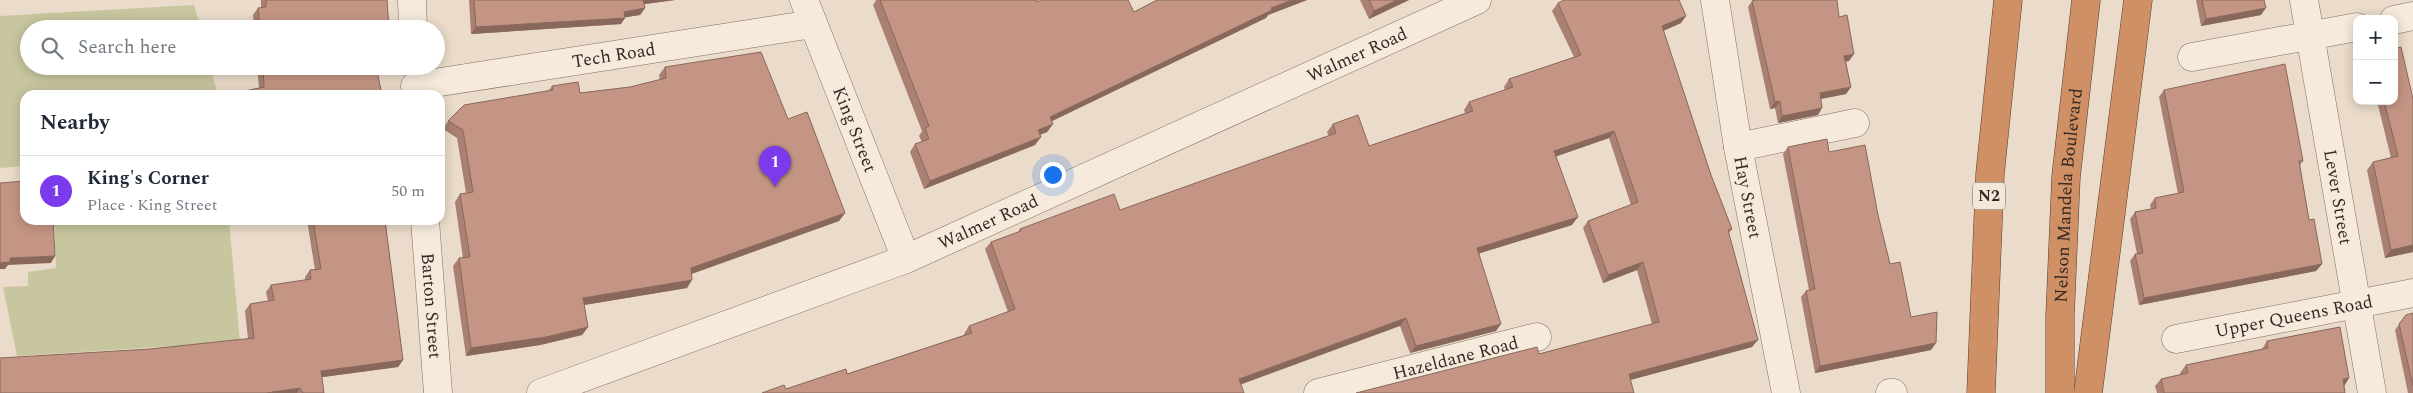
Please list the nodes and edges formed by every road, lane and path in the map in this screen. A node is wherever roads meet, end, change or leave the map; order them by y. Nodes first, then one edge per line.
1 (412, 0) edge
2 (1478, 0) edge
3 (1715, 0) edge
4 (2008, 0) edge
5 (2086, 0) edge
6 (2138, 0) edge
7 (2304, 0) edge
8 (808, 12) edge
9 (2413, 16) edge
10 (2398, 19) edge
11 (413, 20) edge
12 (2353, 28) edge
13 (2311, 35) junction
14 (2192, 57) dead end
15 (415, 82) edge
16 (1855, 123) dead end
17 (1738, 147) junction
18 (425, 225) edge
19 (906, 259) junction
20 (2413, 293) edge
21 (2356, 304) junction
22 (1537, 337) dead end
23 (2176, 339) dead end
24 (438, 393) edge
25 (542, 393) edge
26 (1318, 393) edge
27 (1786, 393) edge
28 (1981, 393) edge
29 (2060, 393) edge
30 (2088, 393) edge
31 (2372, 393) edge

1 - 11 street
2 - 19 street, Walmer Road
3 - 17 street, Hay Street
4 - 28 highway, N2
5 - 29 highway, Nelson Mandela Boulevard
6 - 30 highway
7 - 13 street, Lever Street
8 - 15 street, Tech Road
8 - 19 street, King Street
9 - 10 street
12 - 13 street
13 - 14 street
13 - 21 street, Lever Street
16 - 17 street
17 - 27 street, Hay Street
18 - 24 street, Barton Street
19 - 25 street, Walmer Road
20 - 21 street, Upper Queens Road
21 - 23 street, Upper Queens Road
21 - 31 street, Lever Street
22 - 26 street, Hazeldane Road

